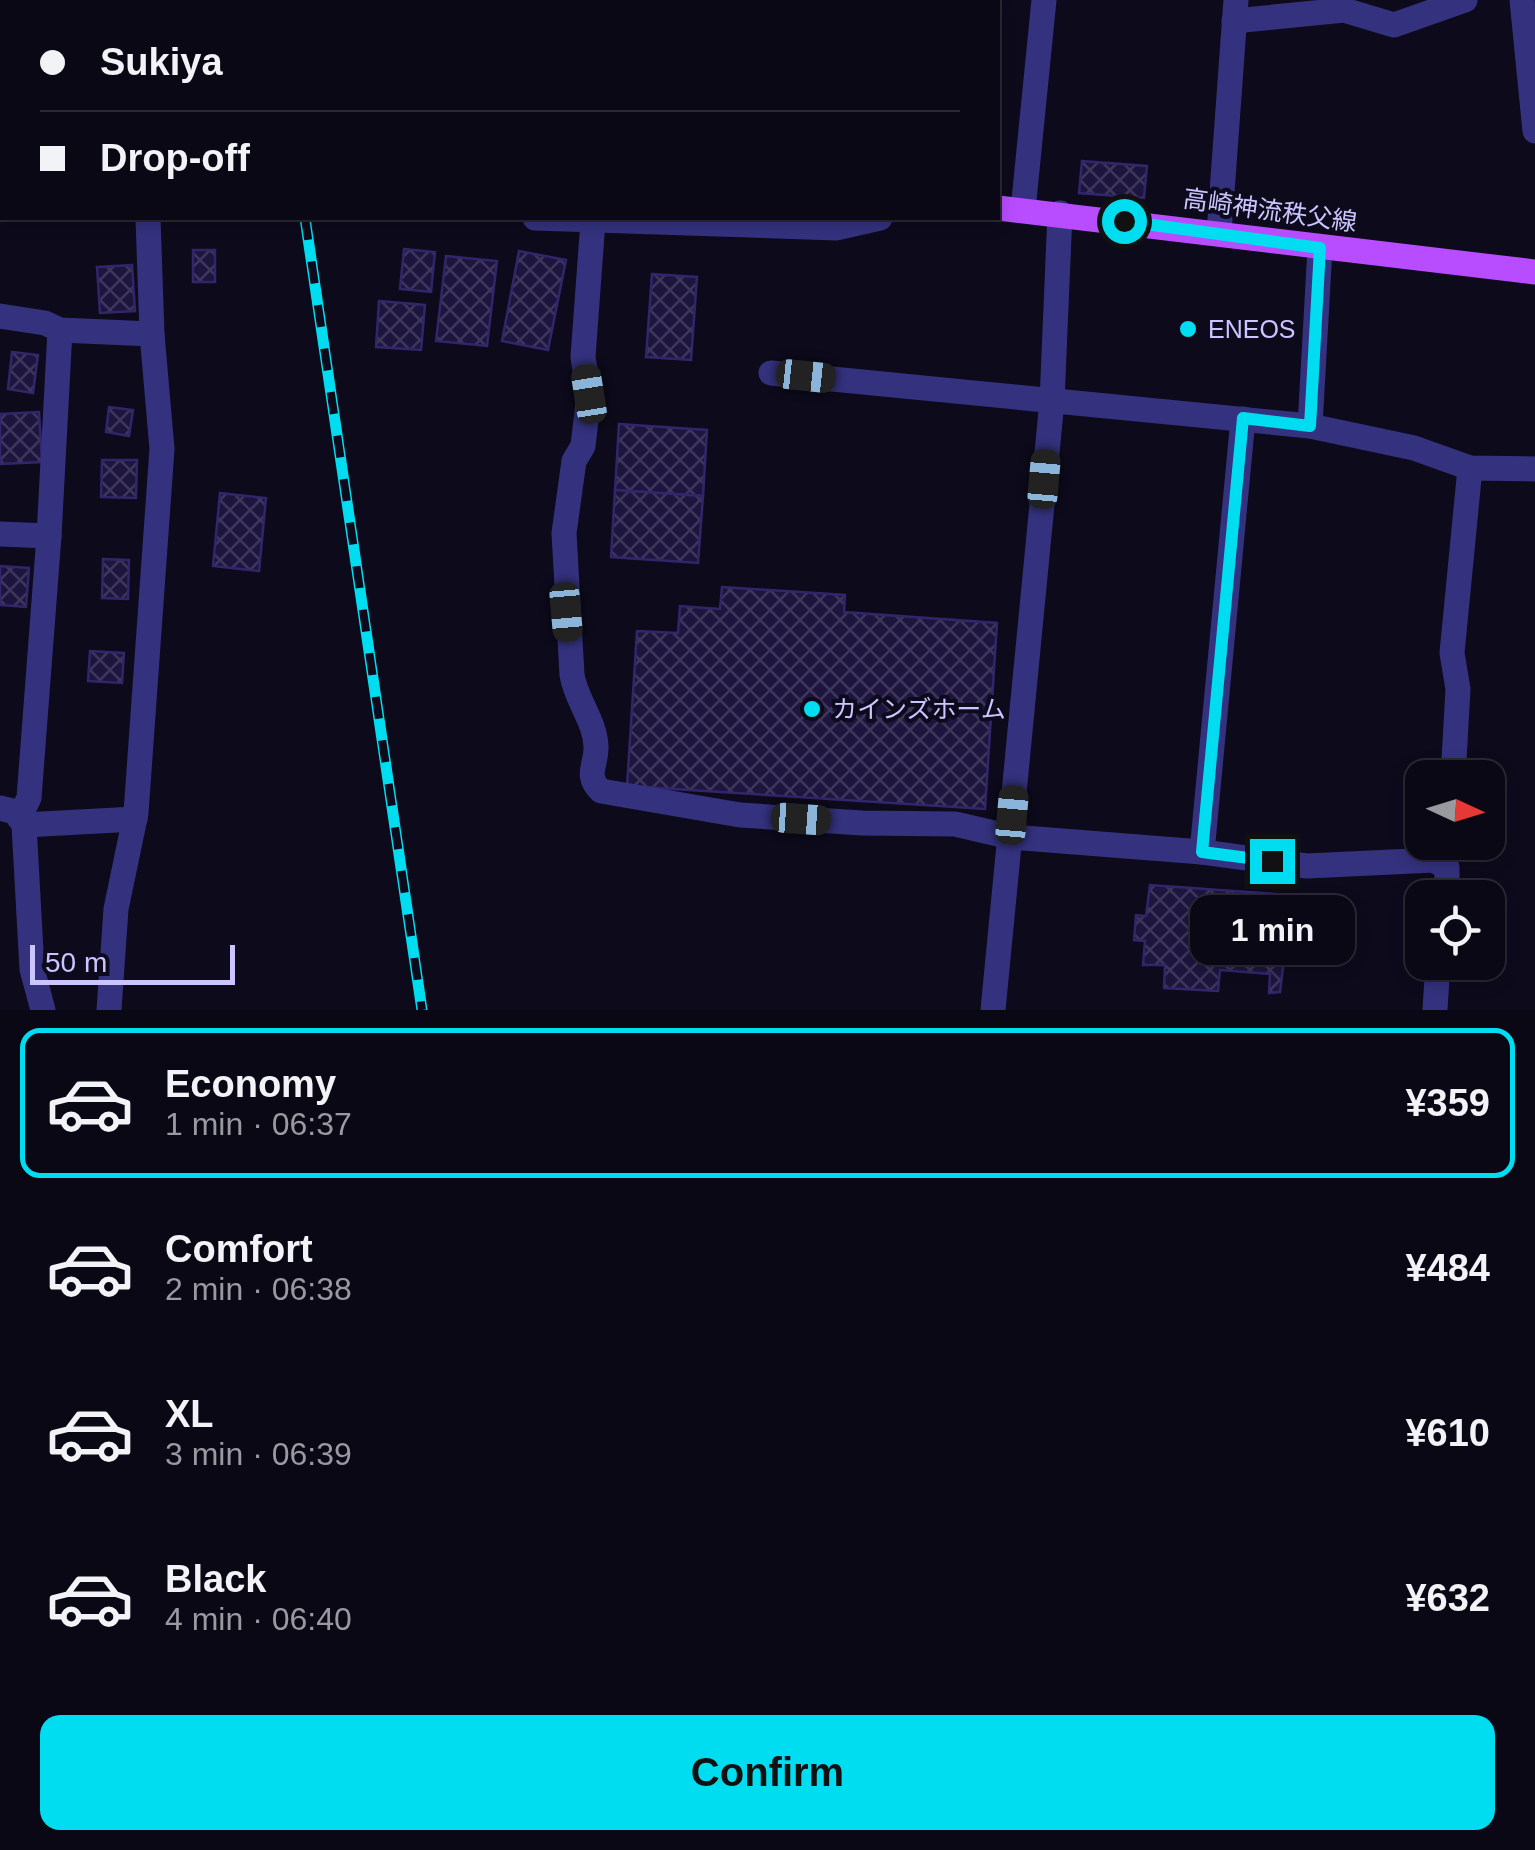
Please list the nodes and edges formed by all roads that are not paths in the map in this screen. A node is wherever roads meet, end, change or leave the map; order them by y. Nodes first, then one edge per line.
1 (1044, 0) edge
2 (1465, 0) edge
3 (1522, 0) edge
4 (1235, 10) edge
5 (1535, 131) edge
6 (1010, 209) edge
7 (1060, 214) junction
8 (148, 220) edge
9 (580, 220) edge
10 (871, 220) edge
11 (1219, 233) junction
12 (1320, 248) junction
13 (1535, 272) edge
14 (0, 316) edge
15 (60, 330) junction
16 (152, 334) junction
17 (771, 373) dead end
18 (1052, 401) junction
19 (1243, 418) junction
20 (1310, 426) junction
21 (1470, 468) junction
22 (1535, 469) edge
23 (0, 534) edge
24 (49, 536) junction
25 (1453, 760) edge
26 (15, 817) edge
27 (135, 819) junction
28 (1010, 837) junction
29 (1202, 852) junction
30 (1434, 860) edge
31 (1437, 980) edge
32 (43, 1010) edge
33 (108, 1010) edge
34 (993, 1010) edge
35 (1436, 1010) edge

1 - 6 street
2 - 4 street
3 - 5 street
4 - 11 street
6 - 7 main road, 高崎神流秩父線
7 - 11 main road, 高崎神流秩父線
7 - 18 street
8 - 16 street
9 - 10 street
9 - 28 street
11 - 12 main road, 高崎神流秩父線
12 - 13 main road, 高崎神流秩父線
12 - 20 street
14 - 15 street
15 - 16 street
15 - 24 street
16 - 27 street
17 - 18 street
18 - 19 street
18 - 28 street
19 - 20 street
19 - 29 street
20 - 21 street
21 - 22 street
21 - 25 street
23 - 24 street
24 - 26 street
26 - 27 street
26 - 32 street
27 - 33 street
28 - 29 street
28 - 34 street
29 - 30 street
31 - 35 street

